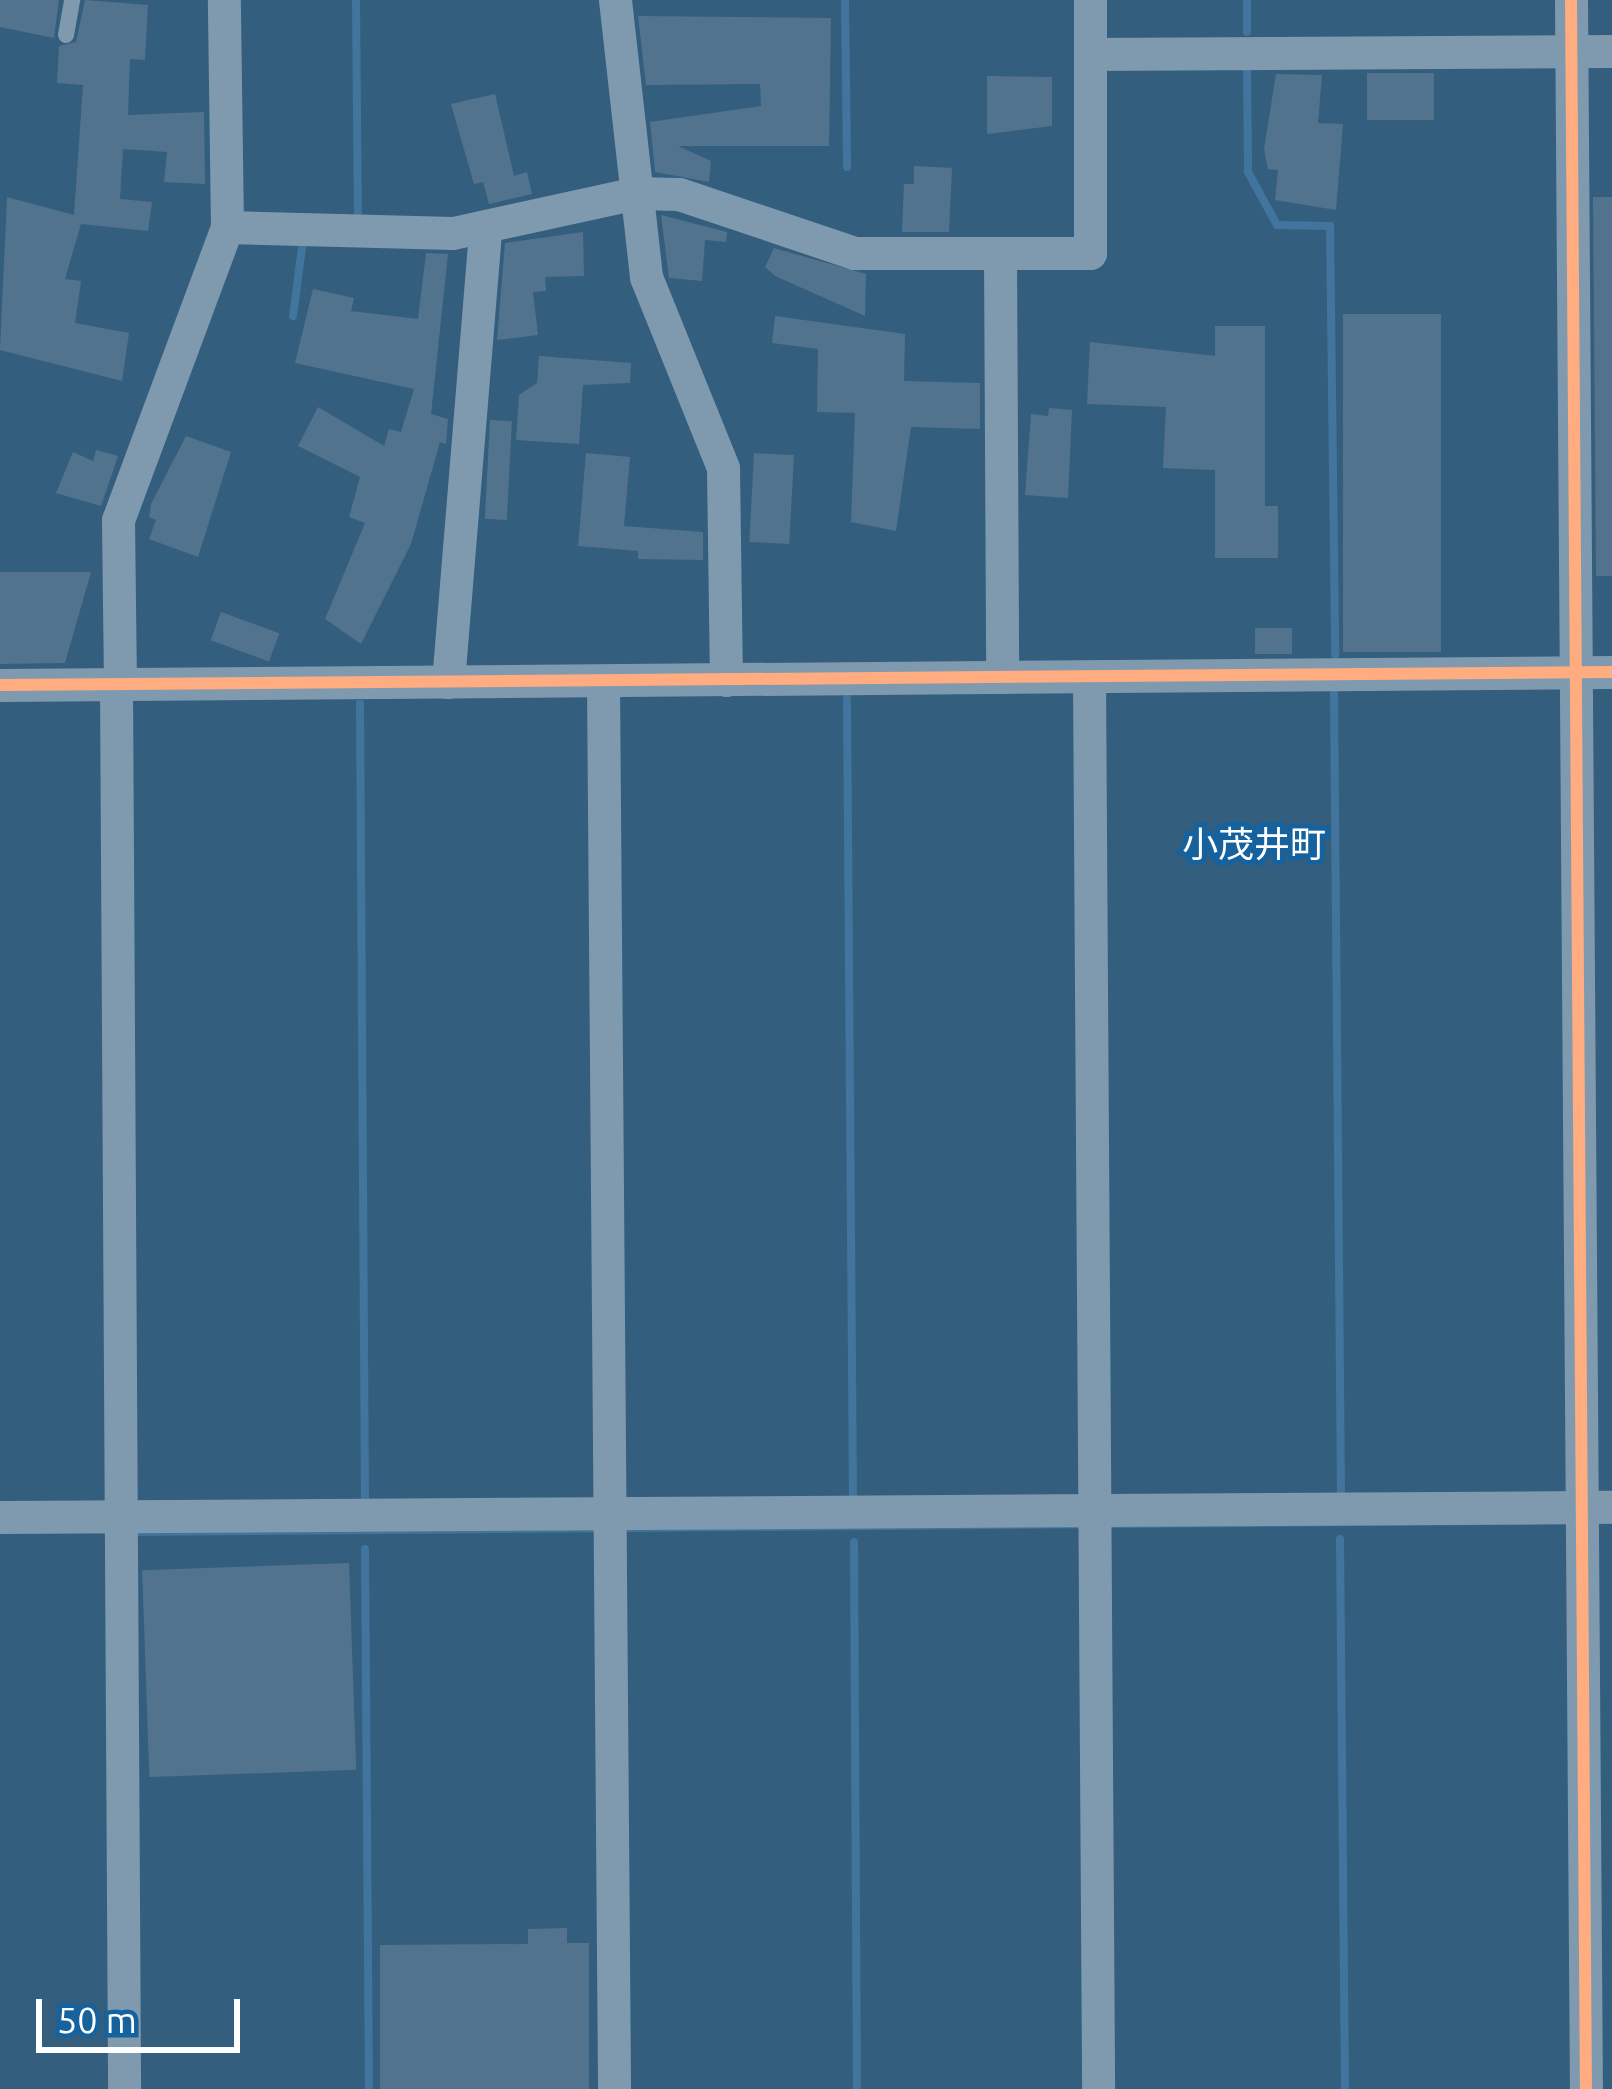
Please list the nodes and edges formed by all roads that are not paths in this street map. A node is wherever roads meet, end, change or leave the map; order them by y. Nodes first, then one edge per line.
1 (72, 0) edge
2 (224, 0) edge
3 (615, 0) edge
4 (1090, 0) edge
5 (1571, 0) edge
6 (66, 35) dead end
7 (1612, 50) edge
8 (1571, 51) junction
9 (1090, 54) junction
10 (636, 194) junction
11 (227, 226) junction
12 (485, 230) junction
13 (1000, 254) junction
14 (1576, 672) junction
15 (1612, 672) edge
16 (1089, 676) junction
17 (1002, 677) junction
18 (603, 680) junction
19 (726, 680) junction
20 (448, 682) junction
21 (118, 684) junction
22 (0, 685) edge
23 (1590, 1514) edge
24 (121, 1516) junction
25 (0, 1517) edge
26 (1096, 1519) junction
27 (609, 1524) junction
28 (124, 2089) edge
29 (614, 2089) edge
30 (1098, 2089) edge
31 (1586, 2089) edge

1 - 6 lane
2 - 11 street
3 - 10 street
4 - 9 street
5 - 8 street
7 - 8 street
8 - 9 street
8 - 14 street
9 - 13 street
10 - 12 street
10 - 13 street
10 - 19 street
11 - 12 street
11 - 21 street
12 - 20 street
13 - 17 street
14 - 15 street
14 - 16 street
14 - 23 street
16 - 17 street
16 - 26 street
17 - 19 street
18 - 19 street
18 - 20 street
18 - 27 street
20 - 21 street
21 - 22 street
21 - 24 street
23 - 26 street
23 - 31 street
24 - 25 street
24 - 27 street
24 - 28 street
26 - 27 street
26 - 30 street
27 - 29 street

